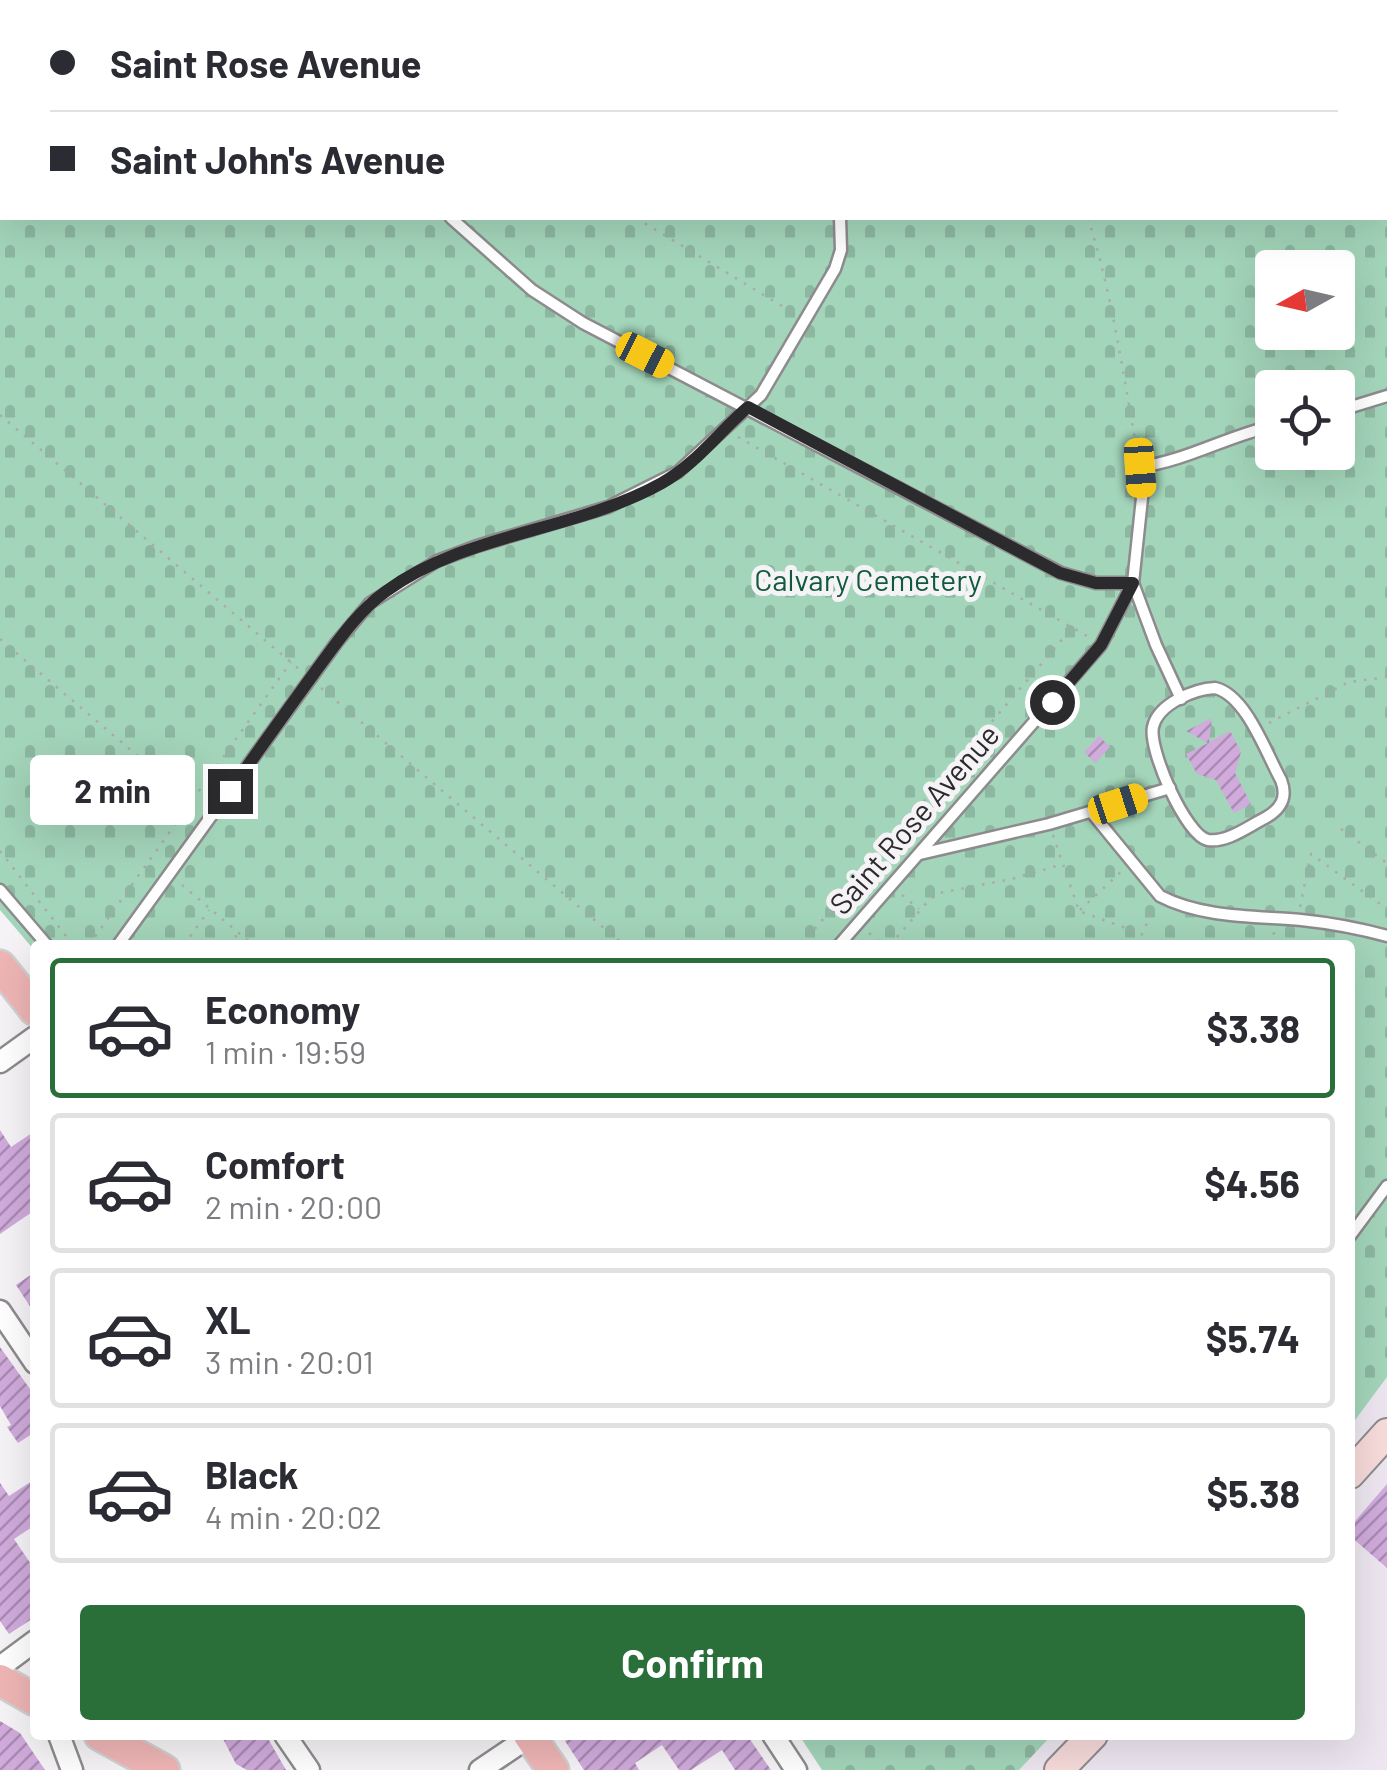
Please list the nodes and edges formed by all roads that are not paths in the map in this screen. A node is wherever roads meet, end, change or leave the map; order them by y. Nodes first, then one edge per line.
1 (453, 220) edge
2 (840, 220) edge
3 (1387, 396) edge
4 (1355, 406) edge
5 (748, 407) junction
6 (1255, 430) edge
7 (1133, 583) junction
8 (1181, 699) junction
9 (1170, 788) junction
10 (1092, 812) junction
11 (919, 854) junction
12 (0, 890) edge
13 (1387, 936) edge
14 (43, 940) edge
15 (122, 940) edge
16 (843, 940) edge
17 (0, 966) edge
18 (30, 1004) edge
19 (30, 1041) edge
20 (0, 1062) edge
21 (1387, 1186) edge
22 (1355, 1229) edge
23 (0, 1311) edge
24 (30, 1356) edge
25 (1387, 1433) edge
26 (1355, 1468) edge
27 (30, 1645) edge
28 (0, 1666) edge
29 (0, 1680) edge
30 (30, 1697) edge
31 (60, 1740) edge
32 (109, 1740) edge
33 (289, 1740) edge
34 (523, 1740) edge
35 (533, 1740) edge
36 (776, 1740) edge
37 (1088, 1740) edge
38 (72, 1770) edge
39 (164, 1770) edge
40 (309, 1770) edge
41 (480, 1770) edge
42 (553, 1770) edge
43 (796, 1770) edge
44 (1058, 1770) edge

1 - 5 lane
2 - 5 lane
3 - 4 lane
5 - 7 lane
5 - 15 lane
6 - 7 lane
7 - 8 lane
7 - 11 lane, Saint Rose Avenue
8 - 9 lane
8 - 9 lane
9 - 10 lane
10 - 11 lane
10 - 13 lane
11 - 16 lane, Saint Rose Avenue
12 - 14 lane
17 - 18 main road
19 - 20 street
21 - 22 lane
23 - 24 street
25 - 26 main road
27 - 28 street
29 - 30 main road
31 - 38 street
32 - 39 main road
33 - 40 street
34 - 41 street
35 - 42 main road
36 - 43 street
37 - 44 main road

